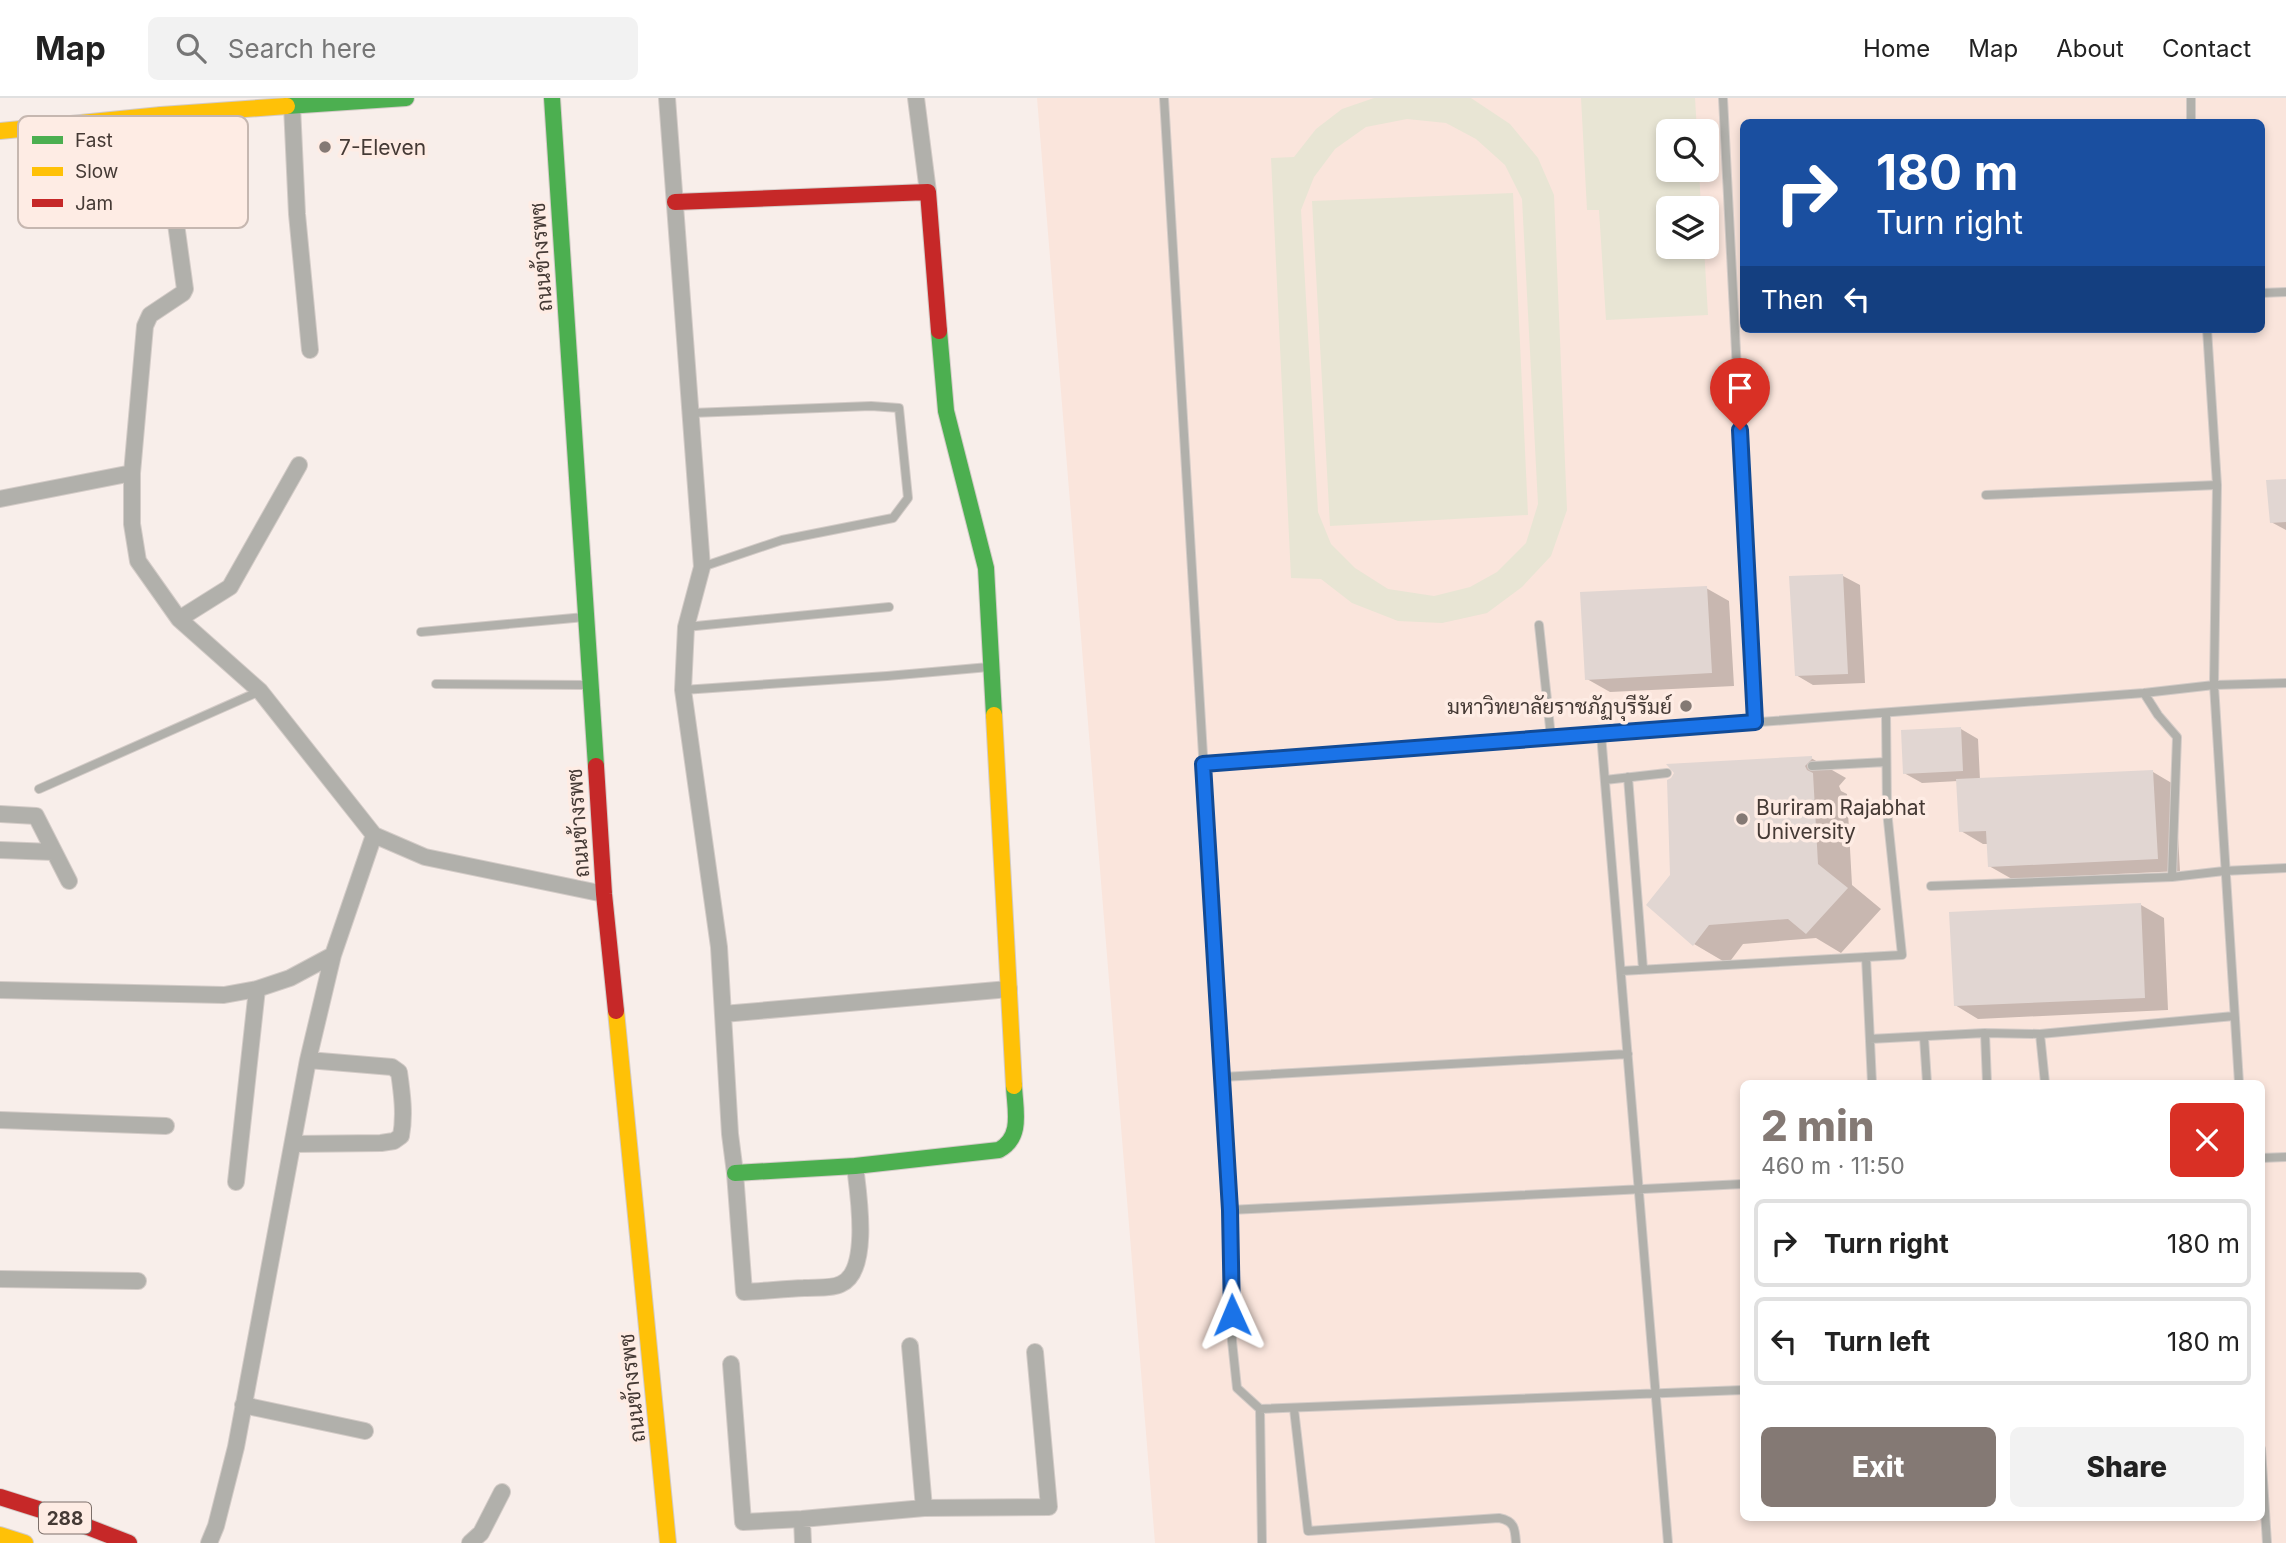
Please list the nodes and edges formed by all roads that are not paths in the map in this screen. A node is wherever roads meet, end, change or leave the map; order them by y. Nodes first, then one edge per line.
1 (406, 98) edge
2 (552, 98) edge
3 (667, 98) edge
4 (916, 98) edge
5 (1164, 98) edge
6 (1723, 98) edge
7 (2191, 98) edge
8 (292, 106) junction
9 (161, 115) joint
10 (151, 116) edge
11 (2191, 119) edge
12 (18, 129) edge
13 (0, 131) edge
14 (928, 191) junction
15 (675, 202) junction
16 (176, 228) edge
17 (2286, 292) edge
18 (2265, 293) edge
19 (1739, 323) edge
20 (2207, 333) edge
21 (310, 350) dead end
22 (691, 413) junction
23 (299, 465) dead end
24 (132, 473) junction
25 (2217, 485) junction
26 (1986, 495) dead end
27 (0, 499) edge
28 (702, 567) junction
29 (889, 607) dead end
30 (585, 617) junction
31 (180, 619) junction
32 (1539, 625) dead end
33 (686, 627) junction
34 (421, 632) dead end
35 (992, 667) junction
36 (2286, 683) edge
37 (436, 684) dead end
38 (590, 685) junction
39 (2214, 685) junction
40 (683, 690) junction
41 (261, 691) junction
42 (2144, 693) junction
43 (1886, 713) junction
44 (1755, 722) junction
45 (1601, 734) junction
46 (1551, 737) junction
47 (1886, 762) junction
48 (1203, 764) junction
49 (1812, 766) dead end
50 (1667, 773) dead end
51 (1628, 777) junction
52 (1605, 780) junction
53 (39, 789) dead end
54 (0, 814) edge
55 (374, 835) junction
56 (0, 850) edge
57 (53, 852) junction
58 (2286, 868) edge
59 (2224, 871) junction
60 (2172, 877) junction
61 (69, 881) dead end
62 (1931, 886) dead end
63 (604, 894) junction
64 (333, 955) junction
65 (1866, 957) junction
66 (1643, 969) junction
67 (1621, 971) junction
68 (257, 989) junction
69 (1009, 989) junction
70 (0, 990) edge
71 (723, 1014) junction
72 (2234, 1016) junction
73 (1985, 1033) junction
74 (2040, 1034) junction
75 (1924, 1037) junction
76 (1870, 1039) junction
77 (1628, 1054) junction
78 (308, 1060) junction
79 (1222, 1077) junction
80 (1872, 1080) edge
81 (1927, 1080) edge
82 (1987, 1080) edge
83 (2045, 1080) edge
84 (2239, 1080) edge
85 (0, 1120) edge
86 (166, 1126) dead end
87 (293, 1144) junction
88 (2286, 1157) edge
89 (2265, 1158) edge
90 (855, 1166) junction
91 (735, 1173) junction
92 (236, 1182) dead end
93 (1740, 1184) edge
94 (1639, 1189) junction
95 (1230, 1210) junction
96 (0, 1279) edge
97 (138, 1281) dead end
98 (910, 1346) dead end
99 (1035, 1352) dead end
100 (731, 1364) dead end
101 (1740, 1390) edge
102 (1656, 1394) junction
103 (243, 1405) junction
104 (1260, 1409) junction
105 (1294, 1409) junction
106 (365, 1431) dead end
107 (502, 1492) dead end
108 (0, 1497) edge
109 (924, 1508) junction
110 (2265, 1512) edge
111 (802, 1519) junction
112 (0, 1535) edge
113 (25, 1543) edge
114 (129, 1543) edge
115 (209, 1543) edge
116 (470, 1543) edge
117 (667, 1543) edge
118 (803, 1543) edge
119 (1262, 1543) edge
120 (1516, 1543) edge
121 (1668, 1543) edge
122 (2267, 1543) edge

1 - 8 street
2 - 30 street, ถนนข้างรพช
3 - 15 street
4 - 14 street
5 - 48 lane
6 - 19 lane
7 - 11 lane
8 - 9 street
8 - 21 street
9 - 10 street
12 - 13 street
14 - 15 street
14 - 35 street
15 - 22 street
16 - 24 street
17 - 18 lane
19 - 44 lane
20 - 25 lane
22 - 28 street
22 - 28 lane
23 - 31 street
24 - 27 street
24 - 31 street
25 - 26 lane
25 - 39 lane
28 - 33 street
29 - 33 lane
30 - 34 lane
30 - 38 street, ถนนข้างรพช
31 - 41 street
32 - 46 lane
33 - 40 street
35 - 40 lane
35 - 69 street
36 - 39 lane
37 - 38 lane
38 - 63 street, ถนนข้างรพช
39 - 42 lane
39 - 59 lane
40 - 71 street
41 - 53 lane
41 - 55 street
42 - 43 lane
42 - 60 lane
43 - 44 lane
43 - 47 lane
44 - 45 lane
45 - 46 lane
45 - 52 lane
46 - 48 lane
47 - 49 lane
47 - 65 lane
48 - 79 lane
50 - 51 lane
51 - 52 lane
51 - 66 lane
52 - 67 lane
54 - 57 street
55 - 63 street
55 - 64 street
56 - 57 street
57 - 61 street
58 - 59 lane
59 - 60 lane
59 - 72 lane
60 - 62 lane
63 - 117 street, ถนนข้างรพช
64 - 68 street
64 - 78 street
65 - 66 lane
65 - 76 lane
66 - 67 lane
67 - 77 lane
68 - 70 street
68 - 92 street
69 - 71 street
69 - 90 street
71 - 91 street
72 - 74 lane
72 - 84 lane
73 - 74 lane
73 - 75 lane
73 - 82 lane
74 - 83 lane
75 - 76 lane
75 - 81 lane
76 - 80 lane
77 - 79 lane
77 - 94 lane
78 - 87 street
78 - 87 street
79 - 95 lane
85 - 86 street
87 - 103 street
88 - 89 lane
90 - 91 street
90 - 91 street
93 - 94 lane
94 - 95 lane
94 - 102 lane
95 - 104 lane
96 - 97 street
98 - 109 street
99 - 109 street
100 - 111 street
101 - 102 lane
102 - 105 lane
102 - 121 lane
103 - 106 street
103 - 115 street
104 - 105 lane
104 - 119 lane
105 - 120 lane
107 - 116 street
108 - 114 street, 288
109 - 111 street
110 - 122 lane
111 - 118 street
112 - 113 street, 288

